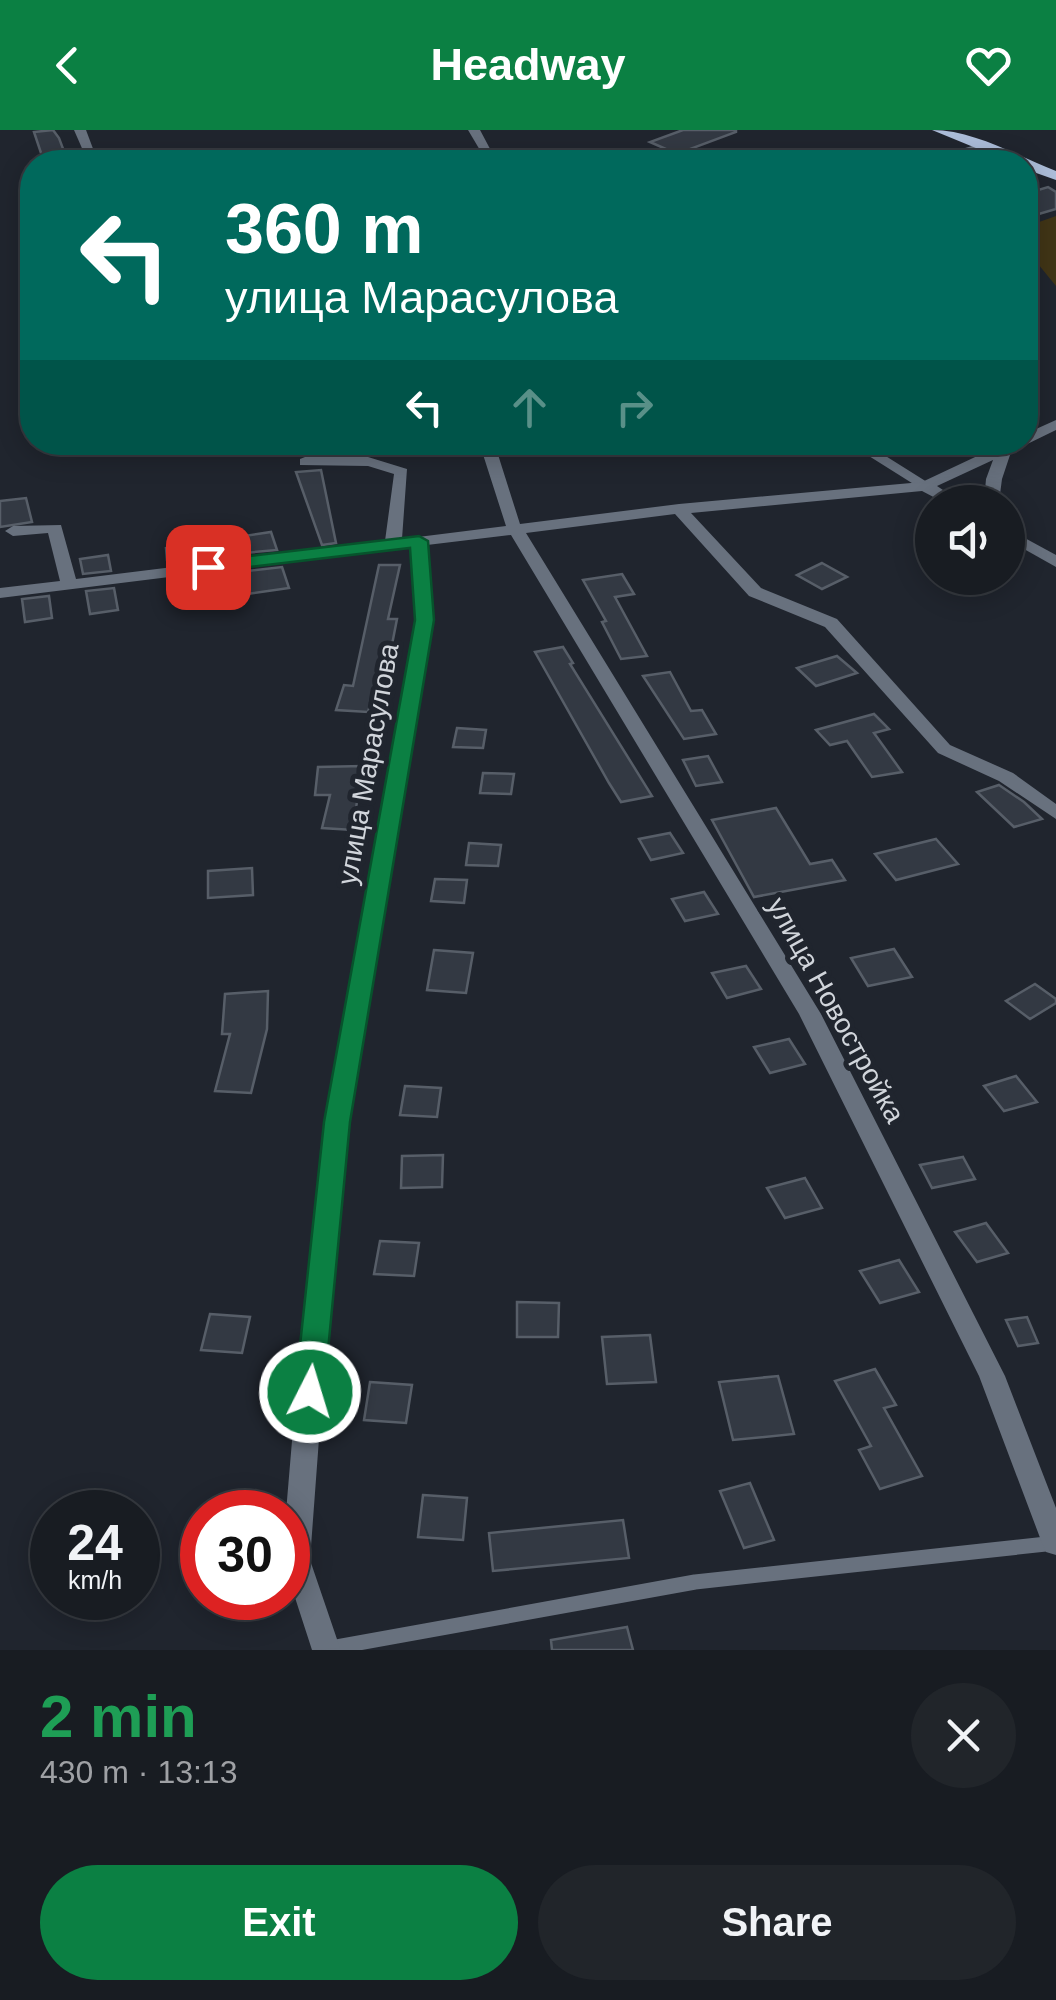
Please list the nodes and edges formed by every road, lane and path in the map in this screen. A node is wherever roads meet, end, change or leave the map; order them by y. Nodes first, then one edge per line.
1 (939, 130) edge
2 (984, 147) junction
3 (973, 150) edge
4 (992, 150) edge
5 (490, 455) edge
6 (875, 455) edge
7 (993, 455) edge
8 (1002, 455) edge
9 (305, 462) dead end
10 (923, 485) edge
11 (927, 485) edge
12 (993, 485) edge
13 (915, 487) edge
14 (679, 509) junction
15 (516, 529) junction
16 (14, 531) dead end
17 (419, 541) junction
18 (394, 543) junction
19 (1025, 544) edge
20 (1056, 562) edge
21 (70, 584) junction
22 (0, 593) edge
23 (1056, 813) edge
24 (1056, 1543) edge
25 (323, 1649) edge

1 - 2 main road
2 - 3 lane
2 - 4 main road
5 - 15 street
6 - 10 lane
7 - 11 street
8 - 12 street
9 - 18 street
13 - 14 street
14 - 15 street
14 - 23 street
15 - 17 street
15 - 24 street, улица Новостройка
16 - 21 street
17 - 18 street
17 - 25 street, улица Марасулова
18 - 21 street
19 - 20 street
21 - 22 street
24 - 25 lane

